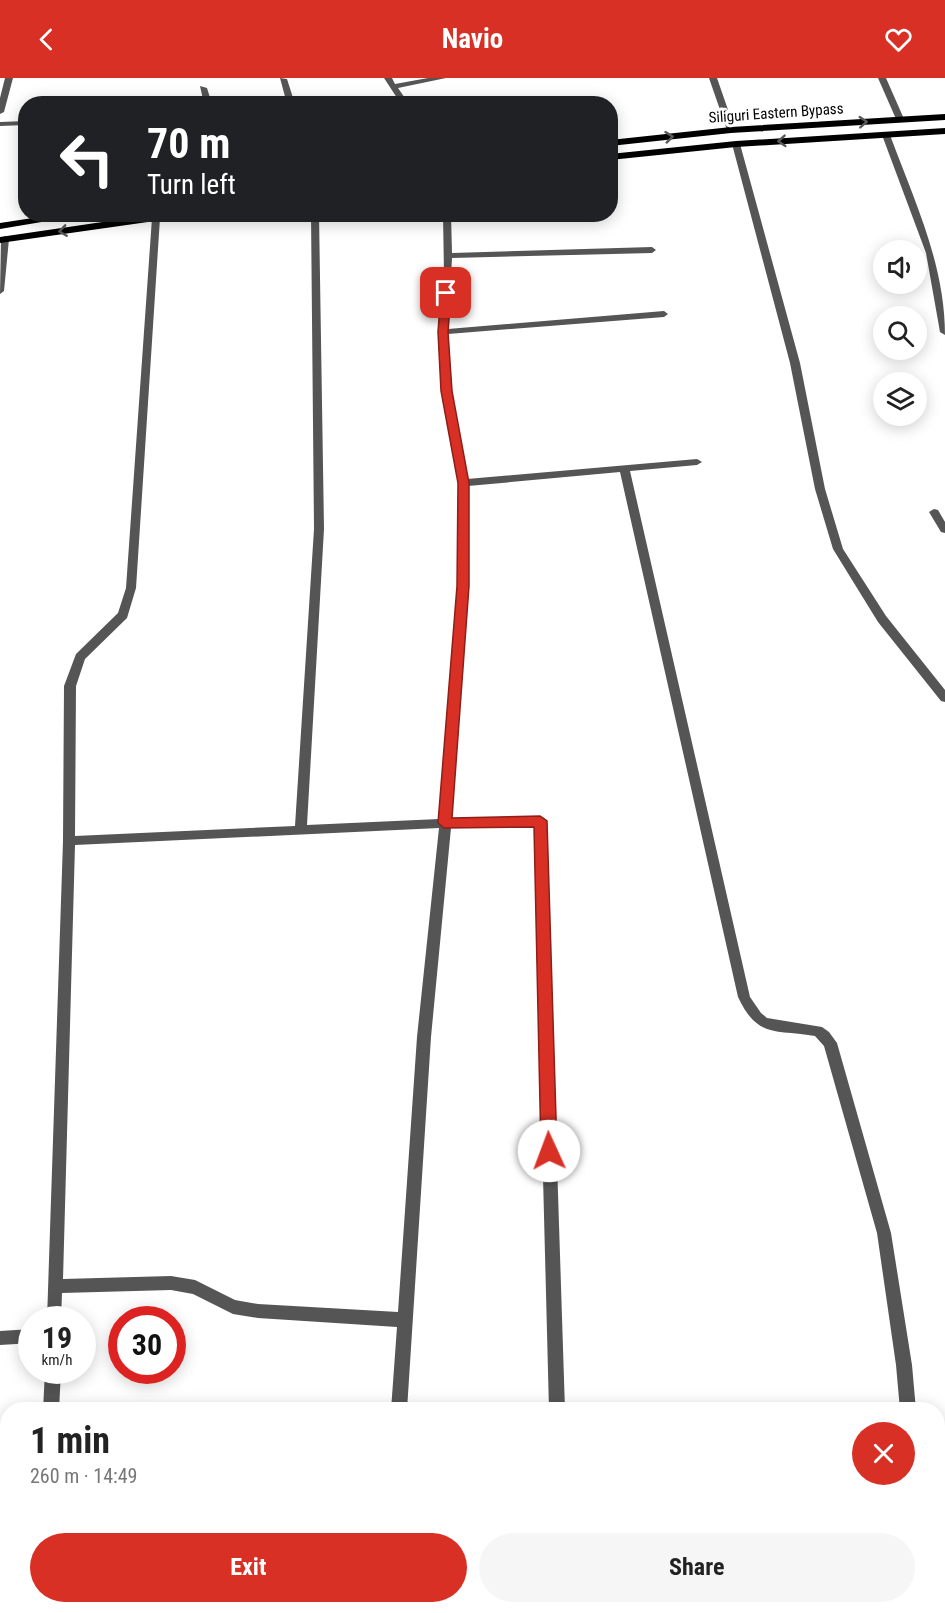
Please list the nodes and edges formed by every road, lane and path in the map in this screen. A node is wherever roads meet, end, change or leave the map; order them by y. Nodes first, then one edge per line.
1 (9, 78) edge
2 (388, 78) edge
3 (442, 78) edge
4 (713, 78) edge
5 (882, 78) edge
6 (283, 79) edge
7 (394, 86) junction
8 (203, 88) dead end
9 (206, 96) edge
10 (288, 96) edge
11 (400, 96) edge
12 (0, 112) edge
13 (945, 117) edge
14 (900, 119) junction
15 (18, 123) edge
16 (0, 124) edge
17 (731, 130) junction
18 (945, 131) edge
19 (886, 135) junction
20 (618, 142) edge
21 (736, 144) junction
22 (618, 156) edge
23 (28, 222) edge
24 (128, 222) edge
25 (156, 222) edge
26 (315, 222) edge
27 (447, 222) edge
28 (0, 226) edge
29 (3, 240) edge
30 (652, 250) dead end
31 (448, 256) junction
32 (0, 291) edge
33 (664, 314) dead end
34 (443, 332) junction
35 (945, 332) edge
36 (697, 462) dead end
37 (624, 468) junction
38 (463, 483) junction
39 (934, 512) dead end
40 (945, 530) edge
41 (945, 698) edge
42 (444, 823) junction
43 (301, 830) junction
44 (69, 841) junction
45 (56, 1286) junction
46 (55, 1306) edge
47 (406, 1320) junction
48 (18, 1337) edge
49 (0, 1338) edge
50 (52, 1384) edge
51 (51, 1402) edge
52 (400, 1402) edge
53 (556, 1402) edge
54 (907, 1402) edge

1 - 12 street
2 - 7 street
3 - 7 street
4 - 17 street
5 - 14 street
6 - 10 street
7 - 11 street
8 - 9 street
13 - 14 main road, Siliguri Eastern Bypass
17 -> 14 main road, Siliguri Eastern Bypass
15 - 16 street
20 -> 17 main road, Siliguri Eastern Bypass
18 - 19 main road, Siliguri Eastern Bypass
19 -> 21 main road, Siliguri Eastern Bypass
19 - 35 street
21 - 22 main road, Siliguri Eastern Bypass
21 - 41 street
23 - 28 main road
24 -> 29 main road
25 - 44 street
26 - 43 street
27 - 31 street
29 - 32 street
30 - 31 street
31 - 34 street
33 - 34 street
34 - 38 street
36 - 37 street
37 - 38 street
37 - 54 street
38 - 42 street
39 - 40 street
42 - 43 street
42 - 47 street
42 - 53 street
43 - 44 street
44 - 45 street
45 - 46 street
45 - 47 street
47 - 52 street
48 - 49 street
50 - 51 street

